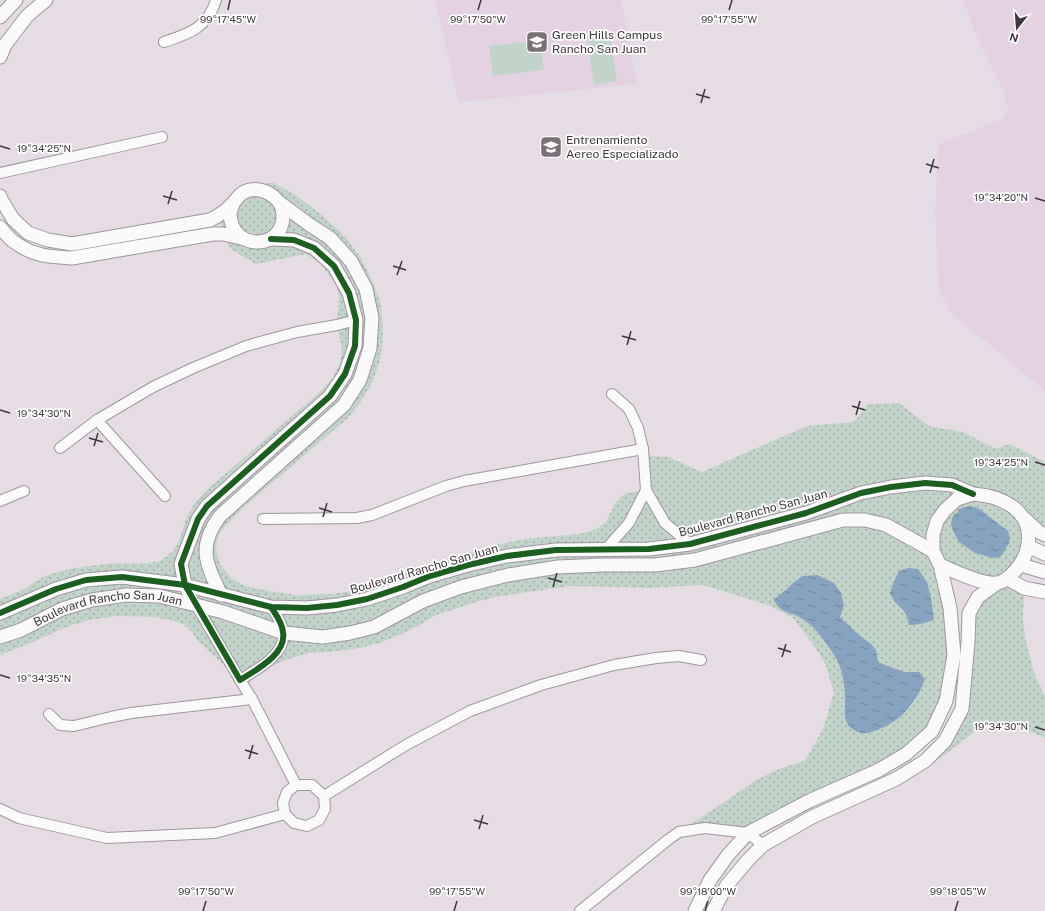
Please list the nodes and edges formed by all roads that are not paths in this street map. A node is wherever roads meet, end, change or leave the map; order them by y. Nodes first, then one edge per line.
1 (16, 0) edge
2 (46, 0) edge
3 (216, 0) edge
4 (0, 17) edge
5 (0, 23) edge
6 (14, 33) junction
7 (164, 42) dead end
8 (0, 57) edge
9 (162, 137) dead end
10 (0, 173) edge
11 (0, 196) edge
12 (280, 203) junction
13 (233, 204) junction
14 (0, 227) edge
15 (241, 238) junction
16 (6, 239) edge
17 (271, 239) junction
18 (356, 320) junction
19 (612, 394) dead end
20 (97, 420) junction
21 (60, 448) dead end
22 (643, 449) junction
23 (646, 490) junction
24 (24, 491) dead end
25 (973, 494) junction
26 (165, 496) dead end
27 (0, 501) edge
28 (1023, 517) junction
29 (263, 519) dead end
30 (1043, 533) edge
31 (690, 544) junction
32 (606, 549) junction
33 (1039, 550) edge
34 (933, 551) junction
35 (185, 552) junction
36 (206, 557) junction
37 (940, 565) junction
38 (1025, 566) junction
39 (1045, 572) edge
40 (1045, 579) edge
41 (1002, 581) junction
42 (185, 585) junction
43 (1024, 588) junction
44 (1045, 592) edge
45 (221, 595) junction
46 (1045, 598) edge
47 (196, 605) junction
48 (271, 607) junction
49 (0, 613) edge
50 (284, 633) junction
51 (0, 637) edge
52 (701, 660) dead end
53 (240, 680) junction
54 (252, 698) junction
55 (49, 714) dead end
56 (296, 785) junction
57 (324, 796) junction
58 (0, 809) edge
59 (285, 814) junction
60 (748, 833) junction
61 (763, 844) junction
62 (584, 909) edge
63 (695, 911) edge
64 (713, 911) edge

1 - 4 street
2 - 6 street
3 - 7 street
5 - 6 street
6 - 8 street
9 - 10 street
11 - 13 street
12 - 13 street
12 - 17 street
12 - 36 street
13 - 15 street
14 - 16 street
15 - 16 street
15 - 17 street
17 - 18 street
18 - 20 street
18 - 35 street
19 - 22 street
20 - 21 street
20 - 26 street
22 - 23 street
22 - 29 street
23 - 31 street
23 - 32 street
24 - 27 street
25 - 28 street, Boulevard Rancho San Juan
25 - 31 street, Boulevard Rancho San Juan
25 - 34 street, Boulevard Rancho San Juan
28 - 30 street, Boulevard Rancho San Juan
28 - 33 street
31 - 32 street, Boulevard Rancho San Juan
32 - 48 street, Boulevard Rancho San Juan
33 - 38 street
34 - 37 street, Boulevard Rancho San Juan
34 - 50 street, Boulevard Rancho San Juan
35 - 36 street
35 - 42 street
36 - 45 street
37 - 41 street
37 - 60 street, Boulevard Rancho San Juan
38 - 39 street
38 - 40 street
38 - 41 street
41 - 43 street
41 - 61 street
42 - 45 street, Boulevard Rancho San Juan
42 - 47 street
42 - 49 street, Boulevard Rancho San Juan
43 - 44 street
43 - 46 street
45 - 48 street, Boulevard Rancho San Juan
47 - 50 street, Boulevard Rancho San Juan
47 - 51 street, Boulevard Rancho San Juan
47 - 53 street
48 - 50 street
50 - 53 street
52 - 57 street
53 - 54 street
54 - 55 street
54 - 56 street
56 - 57 street
56 - 59 street
57 - 59 street
58 - 59 street
60 - 61 street
60 - 62 street
60 - 63 street, Boulevard Rancho San Juan
61 - 64 street

